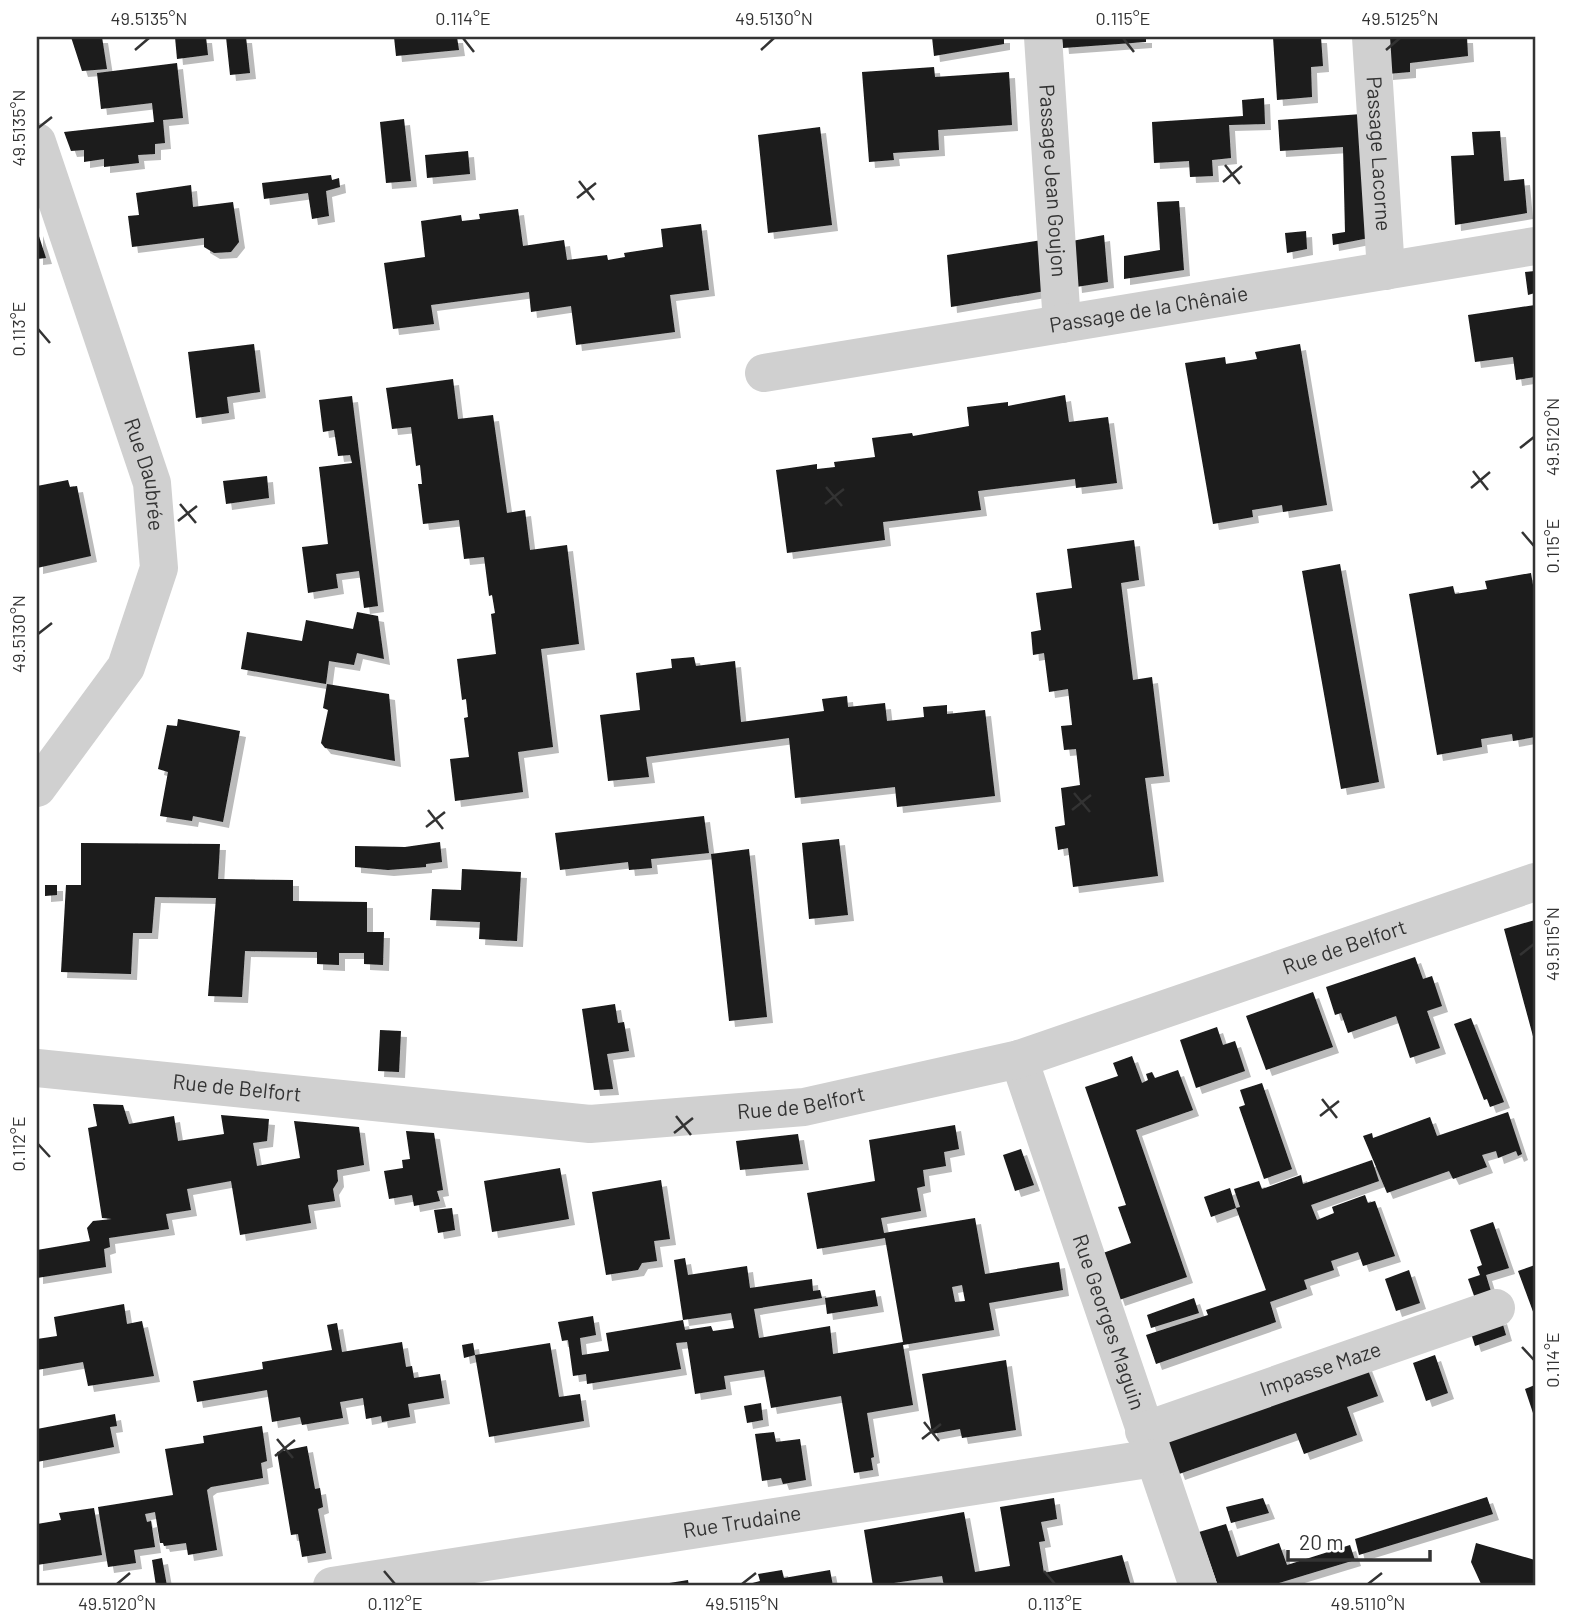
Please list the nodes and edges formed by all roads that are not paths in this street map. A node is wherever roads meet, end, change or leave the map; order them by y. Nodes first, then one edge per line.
1 (1043, 37) edge
2 (1371, 37) edge
3 (37, 142) edge
4 (1535, 246) edge
5 (1386, 271) junction
6 (1062, 324) junction
7 (764, 373) dead end
8 (37, 788) edge
9 (1535, 882) edge
10 (1019, 1059) junction
11 (37, 1068) edge
12 (1496, 1308) dead end
13 (1149, 1445) junction
14 (332, 1586) edge
15 (1199, 1586) edge

1 - 6 street, Passage Jean Goujon
2 - 5 street, Passage Lacorne
3 - 8 street, Rue Daubrée
4 - 5 street, Passage de la Chênaie
5 - 6 street, Passage de la Chênaie
6 - 7 street, Passage de la Chênaie
9 - 10 street, Rue de Belfort
10 - 11 street, Rue de Belfort
10 - 13 street, Rue Georges Maguin
12 - 13 street, Impasse Maze
13 - 14 street, Rue Trudaine
13 - 15 street, Rue Georges Maguin

